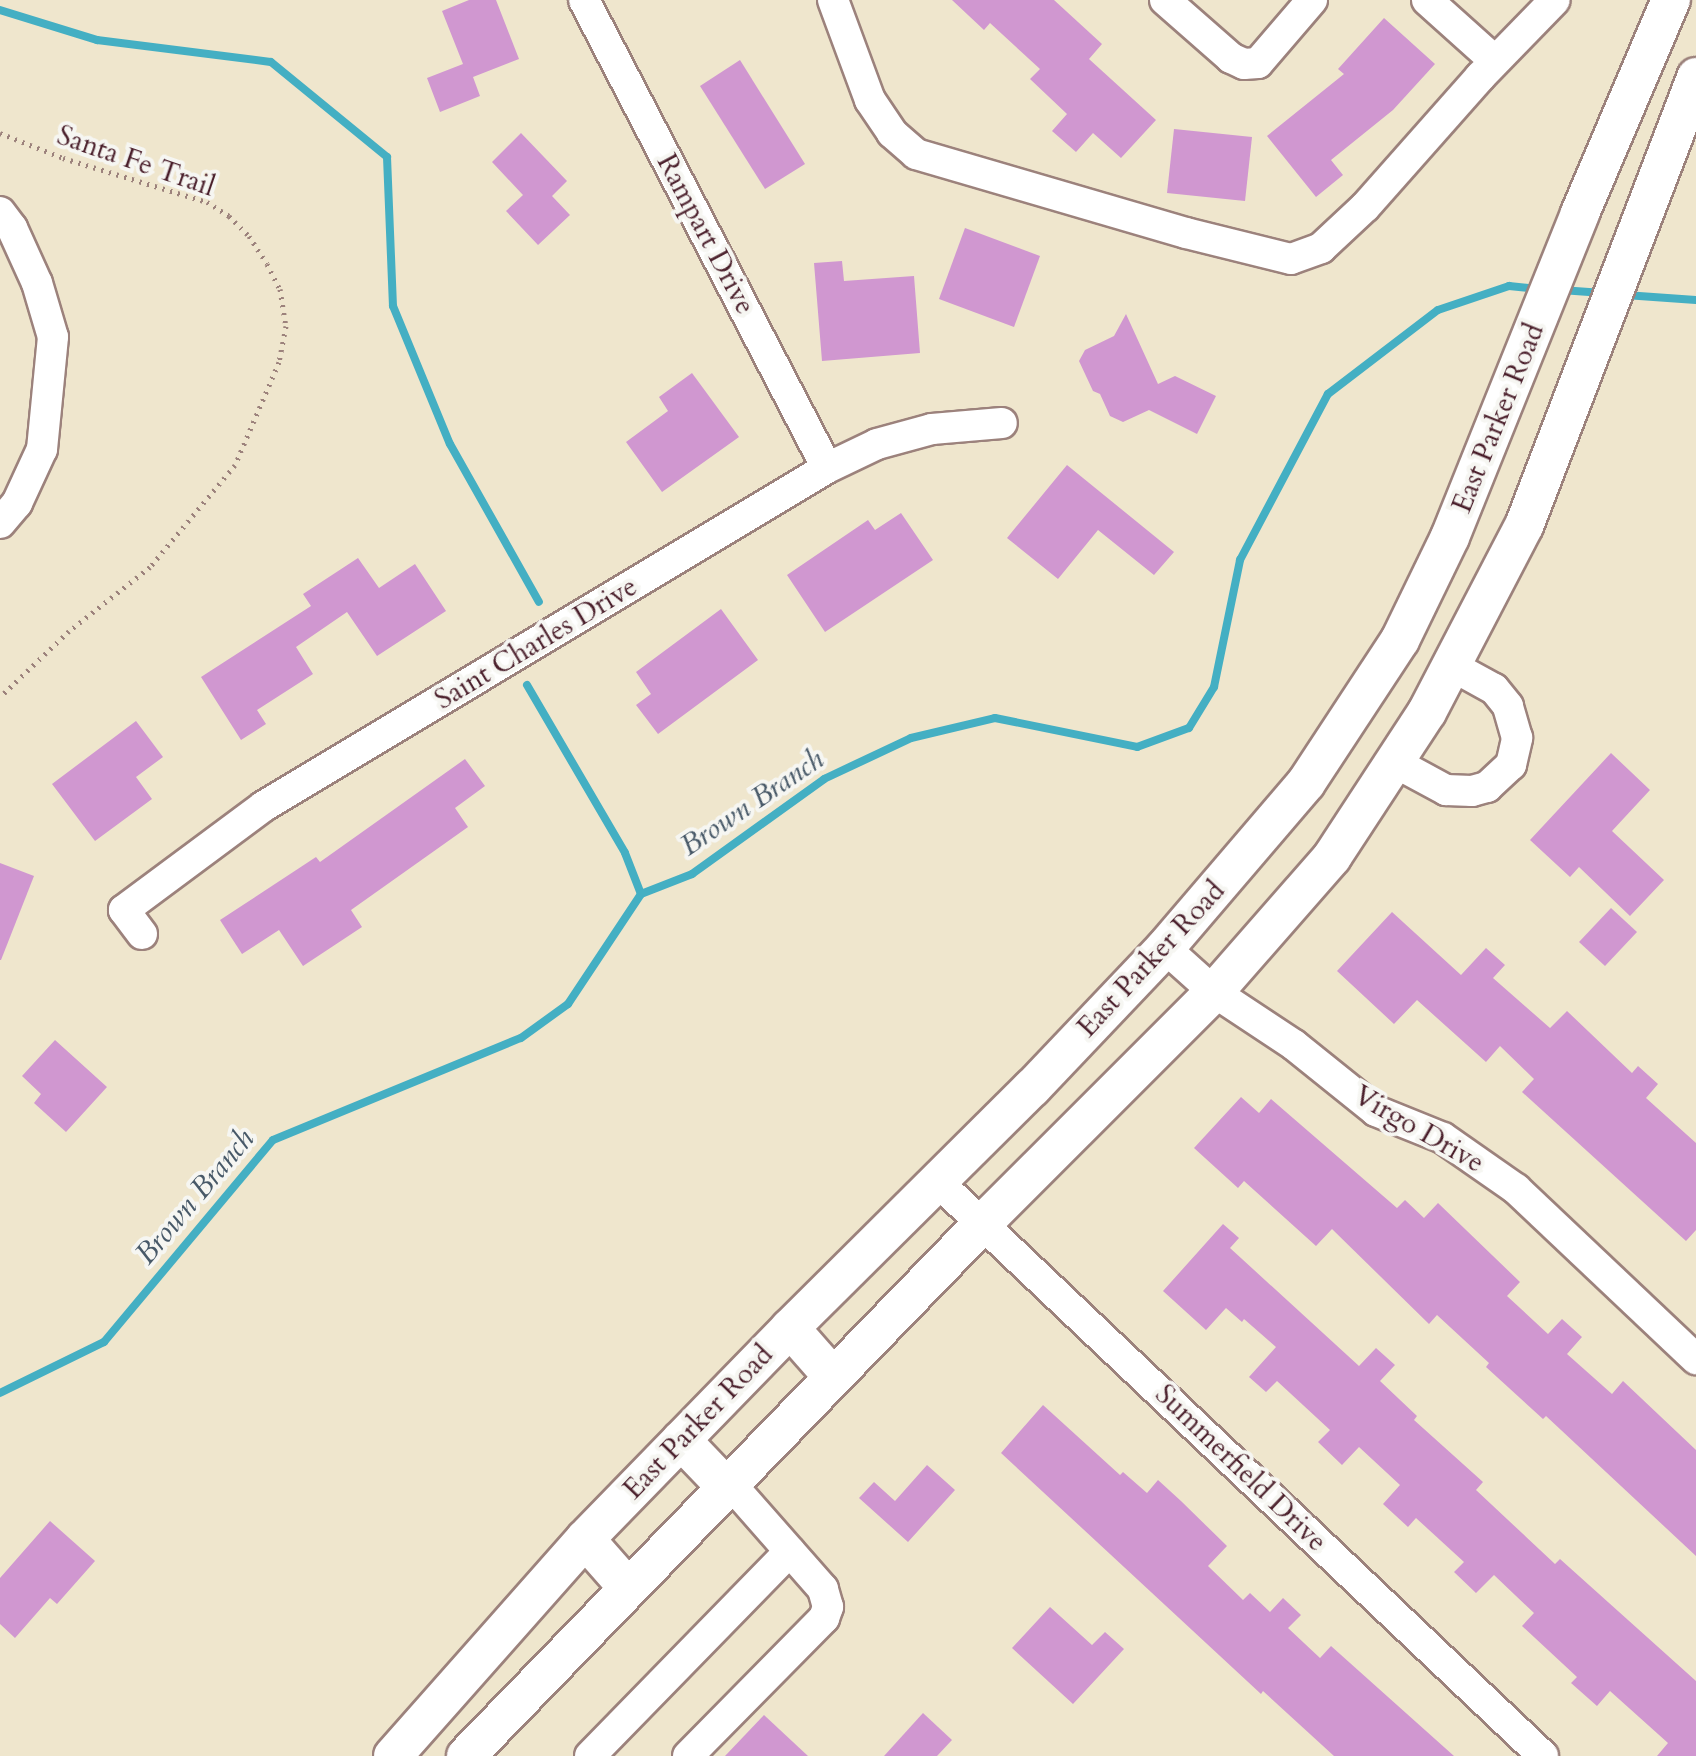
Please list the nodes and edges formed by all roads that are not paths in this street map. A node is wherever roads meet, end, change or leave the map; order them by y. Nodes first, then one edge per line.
1 (584, 0) edge
2 (833, 0) edge
3 (1165, 0) edge
4 (1312, 0) edge
5 (1427, 0) edge
6 (1555, 0) edge
7 (1671, 0) edge
8 (1495, 61) junction
9 (1696, 77) edge
10 (0, 212) edge
11 (1002, 423) dead end
12 (827, 468) junction
13 (0, 523) edge
14 (1400, 640) junction
15 (1452, 666) junction
16 (1396, 763) junction
17 (142, 934) dead end
18 (1165, 948) junction
19 (1214, 992) junction
20 (938, 1182) junction
21 (983, 1223) junction
22 (790, 1328) junction
23 (1696, 1359) edge
24 (833, 1377) junction
25 (681, 1440) junction
26 (728, 1485) junction
27 (585, 1539) junction
28 (790, 1551) junction
29 (628, 1588) junction
30 (467, 1755) edge
31 (393, 1756) edge
32 (590, 1756) edge
33 (688, 1756) edge
34 (1543, 1756) edge

1 - 12 street, Rampart Drive
2 - 8 street
3 - 4 street
5 - 8 street
6 - 8 street
7 - 14 main road, East Parker Road
9 - 15 main road
10 - 13 street
11 - 12 street, Saint Charles Drive
12 - 17 street, Saint Charles Drive
14 - 15 main road
14 - 18 main road, East Parker Road
15 - 16 main road
15 - 16 street
16 - 19 main road
18 - 19 street, Virgo Drive
18 - 20 main road, East Parker Road
19 - 21 main road
19 - 23 street, Virgo Drive
20 - 21 street, Summerfield Drive
20 - 22 main road, East Parker Road
21 - 24 main road
21 - 34 street, Summerfield Drive
22 - 24 main road
22 - 25 main road, East Parker Road
24 - 26 main road
25 - 26 main road
25 - 27 main road, East Parker Road
26 - 28 street
26 - 29 main road
27 - 29 main road
27 - 31 main road, East Parker Road
28 - 32 street
28 - 33 street
29 - 30 main road

